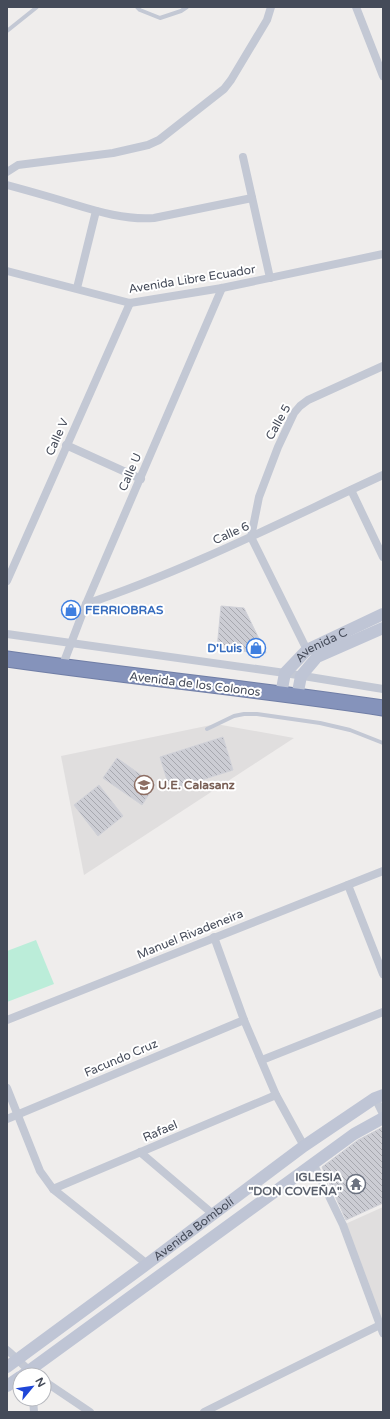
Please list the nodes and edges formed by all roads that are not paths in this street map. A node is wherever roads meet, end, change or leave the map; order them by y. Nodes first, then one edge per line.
1 (37, 7) edge
2 (137, 7) edge
3 (187, 7) edge
4 (272, 7) edge
5 (356, 7) edge
6 (7, 31) edge
7 (381, 63) edge
8 (383, 76) edge
9 (243, 158) dead end
10 (7, 172) edge
11 (7, 185) edge
12 (252, 198) junction
13 (96, 211) junction
14 (383, 254) edge
15 (7, 271) edge
16 (270, 278) junction
17 (77, 288) junction
18 (222, 288) junction
19 (130, 303) junction
20 (383, 366) edge
21 (66, 445) junction
22 (383, 475) edge
23 (141, 479) junction
24 (351, 490) junction
25 (251, 537) junction
26 (383, 557) edge
27 (7, 581) edge
28 (86, 604) junction
29 (383, 614) edge
30 (383, 628) edge
31 (7, 634) edge
32 (71, 644) junction
33 (307, 650) junction
34 (7, 658) edge
35 (62, 667) junction
36 (285, 672) junction
37 (301, 676) junction
38 (383, 689) edge
39 (281, 694) junction
40 (297, 696) junction
41 (383, 708) edge
42 (207, 729) dead end
43 (383, 743) edge
44 (383, 870) edge
45 (348, 885) junction
46 (214, 937) junction
47 (383, 974) edge
48 (383, 1012) edge
49 (7, 1020) edge
50 (244, 1020) junction
51 (262, 1060) junction
52 (7, 1088) edge
53 (276, 1095) junction
54 (379, 1097) edge
55 (383, 1114) edge
56 (17, 1115) junction
57 (7, 1118) edge
58 (383, 1118) edge
59 (304, 1146) junction
60 (140, 1152) junction
61 (314, 1163) junction
62 (53, 1189) junction
63 (214, 1215) junction
64 (147, 1264) junction
65 (382, 1329) edge
66 (7, 1350) edge
67 (18, 1359) junction
68 (7, 1367) edge
69 (23, 1367) edge
70 (37, 1367) edge
71 (52, 1386) edge
72 (90, 1412) edge
73 (204, 1412) edge

1 - 6 lane
2 - 3 lane
4 - 10 street
5 - 7 street
7 - 8 street
9 - 12 street
11 - 13 street
12 - 13 street
12 - 16 street
13 - 17 street
14 - 16 street, Avenida Libre Ecuador
15 - 17 street, Avenida Libre Ecuador
16 - 18 street, Avenida Libre Ecuador
17 - 19 street, Avenida Libre Ecuador
18 - 19 street, Avenida Libre Ecuador
18 - 23 street, Calle U
19 - 21 street, Calle V
20 - 25 street, Calle 5
21 - 23 street
21 - 27 street, Calle V
22 - 24 street, Calle 6
23 - 28 street, Calle U
24 - 25 street, Calle 6
24 - 26 street
25 - 28 street, Calle 6
25 - 33 street
28 - 32 street, Calle U
29 - 33 street, Avenida C
30 - 37 street, Avenida C
31 - 32 street
32 - 35 street, Calle U
32 - 36 street
33 - 36 street, Avenida C
34 - 35 highway, Avenida de los Colonos
35 - 39 highway, Avenida de los Colonos
36 - 37 street
36 - 39 street, Avenida C
37 - 38 street
37 - 40 street, Avenida C
39 - 40 highway, Avenida de los Colonos
40 - 41 highway, Avenida de los Colonos
42 - 43 lane
44 - 45 street, Manuel Rivadeneira
45 - 46 street, Manuel Rivadeneira
45 - 47 street
46 - 49 street, Manuel Rivadeneira
46 - 50 street
48 - 51 street
50 - 51 street
50 - 56 street, Facundo Cruz
51 - 53 street
52 - 56 street
53 - 59 street
53 - 60 street, Rafael
54 - 55 street
54 - 59 street, Avenida Bombolí
56 - 57 street, Facundo Cruz
56 - 62 street
58 - 61 street, Avenida Bombolí
59 - 63 street, Avenida Bombolí
60 - 62 street, Rafael
60 - 63 street
61 - 65 street
61 - 70 street, Avenida Bombolí
62 - 64 street
63 - 64 street, Avenida Bombolí
64 - 67 street, Avenida Bombolí
65 - 73 street
66 - 67 street
67 - 68 street, Avenida Bombolí
67 - 69 street
71 - 72 street

